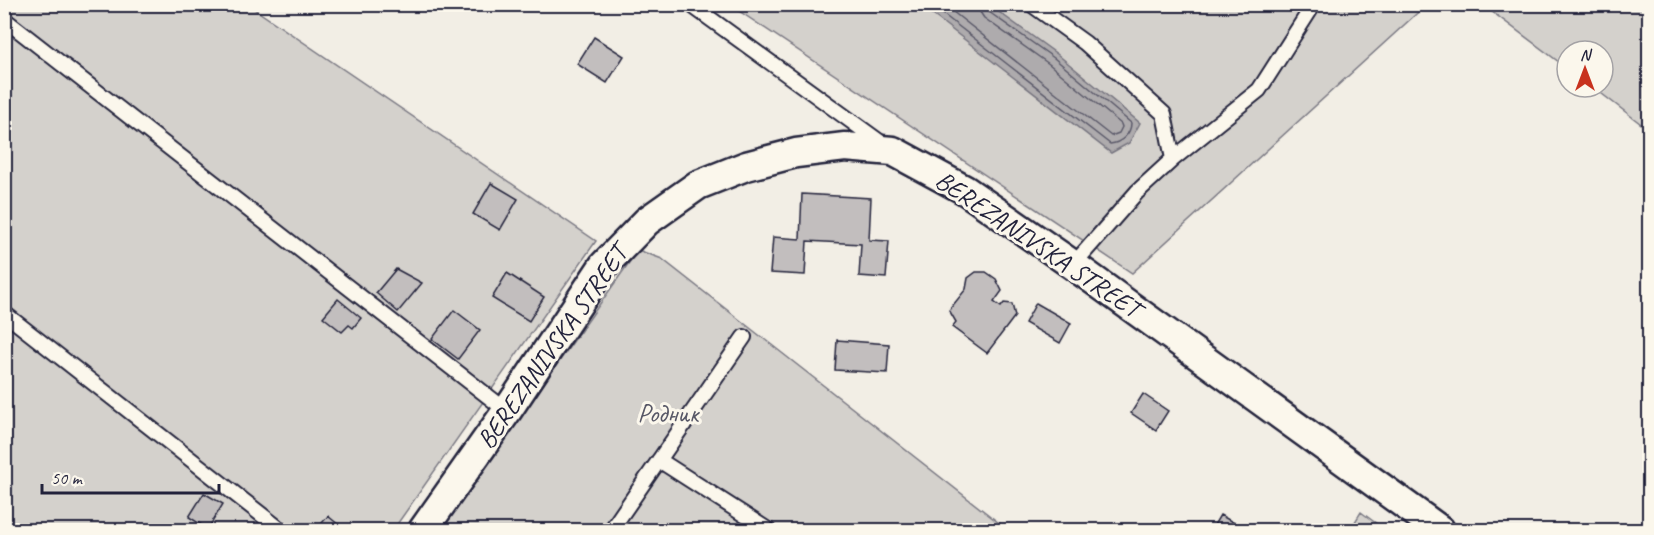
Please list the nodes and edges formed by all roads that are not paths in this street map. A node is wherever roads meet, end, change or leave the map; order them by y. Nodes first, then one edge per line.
1 (690, 4) edge
2 (1030, 4) edge
3 (1314, 4) edge
4 (4, 19) edge
5 (893, 151) junction
6 (1173, 159) junction
7 (1073, 265) junction
8 (4, 312) edge
9 (744, 337) dead end
10 (507, 411) junction
11 (660, 460) junction
12 (281, 531) edge
13 (423, 531) edge
14 (611, 531) edge
15 (768, 531) edge
16 (1440, 531) edge

1 - 5 lane
2 - 6 lane
3 - 6 lane
4 - 10 lane
5 - 7 street, BEREZANIVSKA STREET
5 - 10 street, BEREZANIVSKA STREET
6 - 7 lane
7 - 16 street, BEREZANIVSKA STREET
8 - 12 lane
9 - 11 lane
10 - 13 street, BEREZANIVSKA STREET
11 - 14 lane
11 - 15 lane

